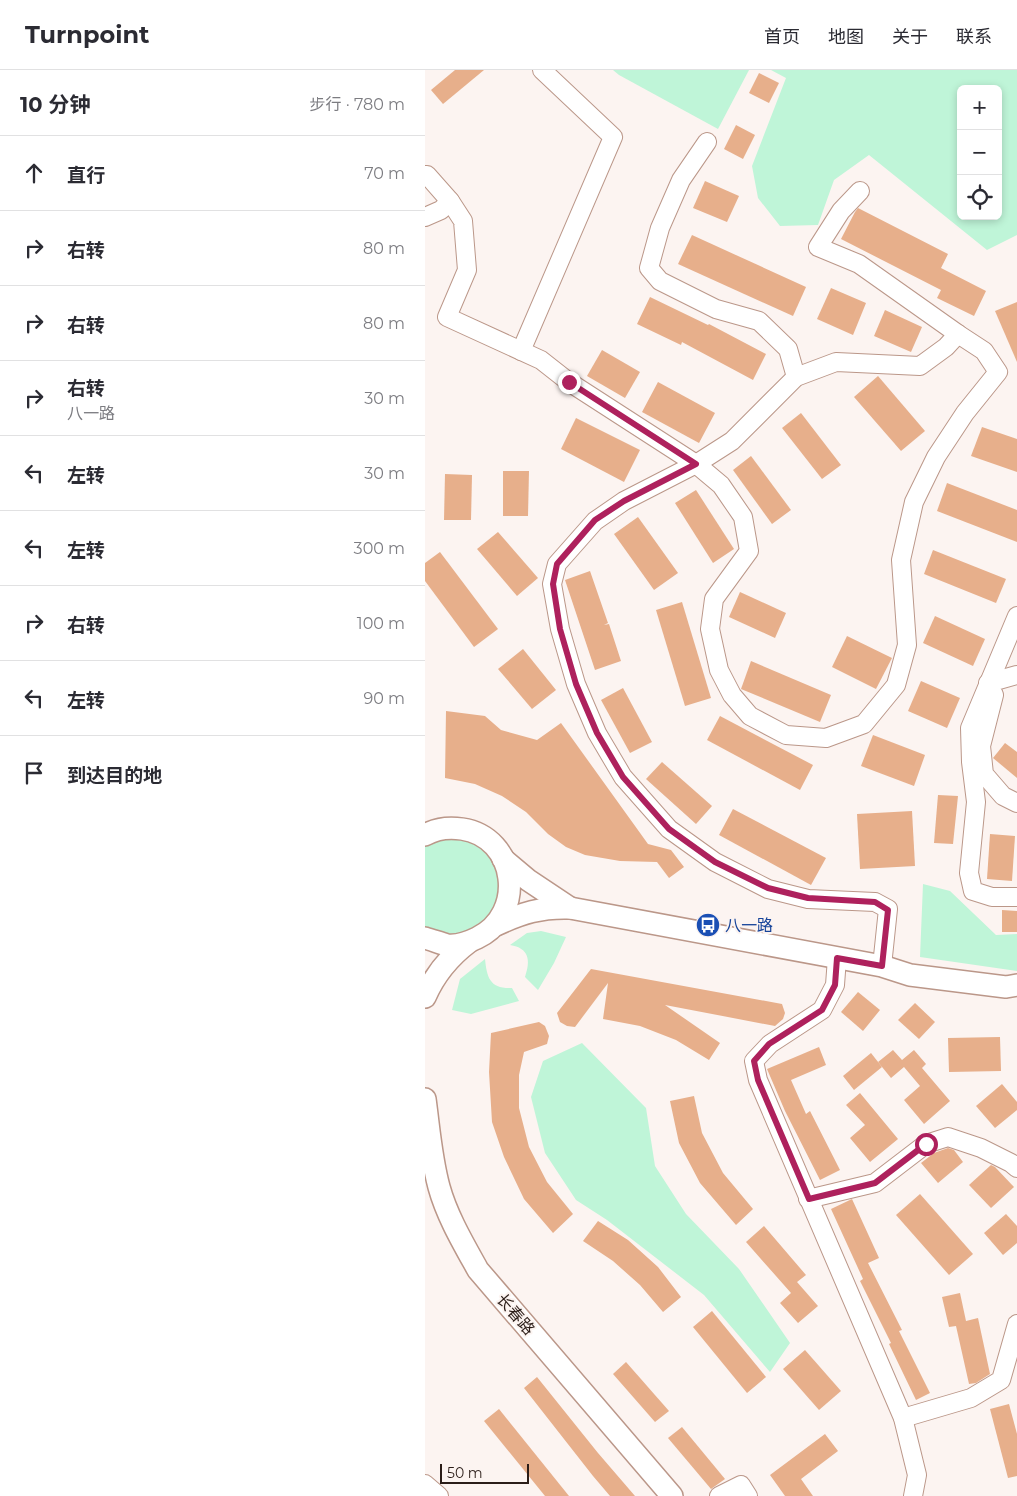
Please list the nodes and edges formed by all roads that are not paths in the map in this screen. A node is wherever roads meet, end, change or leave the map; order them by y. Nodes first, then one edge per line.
1 (542, 70) edge
2 (707, 142) dead end
3 (425, 175) edge
4 (860, 191) dead end
5 (450, 201) junction
6 (425, 217) edge
7 (958, 334) junction
8 (521, 351) junction
9 (796, 378) junction
10 (696, 464) junction
11 (1017, 616) edge
12 (1017, 675) edge
13 (988, 683) junction
14 (1017, 803) edge
15 (425, 824) edge
16 (450, 827) junction
17 (425, 835) edge
18 (503, 859) junction
19 (1017, 897) edge
20 (570, 908) junction
21 (495, 925) junction
22 (425, 938) edge
23 (469, 942) junction
24 (837, 958) junction
25 (882, 966) junction
26 (1017, 985) edge
27 (425, 997) edge
28 (425, 1099) edge
29 (1017, 1168) edge
30 (809, 1199) junction
31 (1017, 1324) edge
32 (903, 1418) junction
33 (425, 1484) edge
34 (439, 1496) edge
35 (672, 1496) edge
36 (719, 1496) edge
37 (748, 1496) edge
38 (913, 1496) edge

1 - 8 street
2 - 9 street
3 - 5 street
4 - 7 street
5 - 6 street
5 - 8 street
7 - 9 street
7 - 10 street
8 - 10 street
9 - 10 street
10 - 25 street
11 - 13 street
12 - 13 street
13 - 14 street
13 - 19 street
15 - 16 main road
16 - 17 main road
16 - 18 main road
18 - 20 main road
18 - 21 main road
20 - 21 main road
20 - 24 main road
21 - 23 main road
22 - 23 main road
23 - 27 main road
24 - 25 main road
24 - 30 street
25 - 26 main road
28 - 35 main road, 长春路
29 - 30 street
30 - 32 street
31 - 32 street
32 - 38 street
33 - 34 street
36 - 37 street

